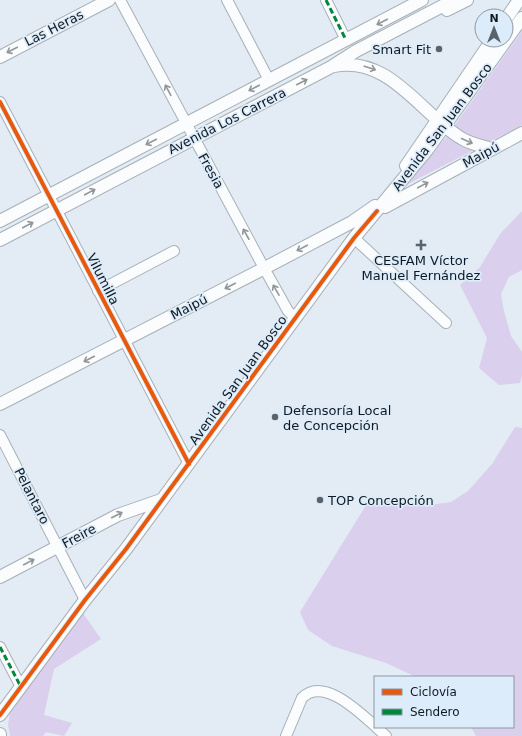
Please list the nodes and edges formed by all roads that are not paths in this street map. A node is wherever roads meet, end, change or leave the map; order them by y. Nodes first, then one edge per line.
1 (109, 0) edge
2 (120, 0) edge
3 (227, 0) edge
4 (326, 0) edge
5 (422, 0) edge
6 (454, 0) edge
7 (467, 0) edge
8 (520, 0) edge
9 (514, 8) edge
10 (522, 18) edge
11 (346, 40) junction
12 (487, 48) edge
13 (0, 57) edge
14 (336, 66) junction
15 (269, 80) junction
16 (0, 102) edge
17 (441, 122) junction
18 (186, 124) junction
19 (522, 133) edge
20 (193, 138) junction
21 (493, 149) junction
22 (48, 196) junction
23 (376, 209) junction
24 (56, 210) junction
25 (0, 221) edge
26 (336, 230) junction
27 (354, 238) junction
28 (0, 240) edge
29 (174, 251) dead end
30 (264, 268) junction
31 (98, 291) junction
32 (295, 318) junction
33 (446, 323) dead end
34 (124, 341) junction
35 (0, 404) edge
36 (0, 435) edge
37 (189, 464) junction
38 (161, 500) junction
39 (58, 547) junction
40 (0, 577) edge
41 (85, 600) junction
42 (0, 647) edge
43 (21, 686) junction
44 (0, 715) edge
45 (374, 726) edge
46 (376, 728) edge
47 (286, 736) edge
48 (386, 736) edge

1 -> 13 main road, Las Heras
18 -> 2 street, Fresia
3 - 15 street
4 - 11 street
5 -> 11 main road, Avenida Los Carrera
6 - 14 main road, Avenida Los Carrera
7 - 14 main road
8 - 9 main road
10 - 17 main road, Avenida San Juan Bosco
11 - 15 main road, Avenida Los Carrera
12 - 17 main road, Avenida San Juan Bosco
14 -> 17 main road
20 -> 14 main road, Avenida Los Carrera
15 -> 18 main road, Avenida Los Carrera
16 - 22 street, Vilumilla
17 -> 21 main road
17 - 23 main road, Avenida San Juan Bosco
18 - 20 street, Fresia
18 -> 22 main road, Avenida Los Carrera
19 - 21 main road, Maipú
24 -> 20 main road, Avenida Los Carrera
30 -> 20 street, Fresia
23 -> 21 main road, Maipú
22 - 24 street, Vilumilla
22 - 25 main road, Avenida Los Carrera
23 - 26 main road, Maipú
23 - 27 main road, Avenida San Juan Bosco
28 -> 24 main road, Avenida Los Carrera
24 - 31 street, Vilumilla
26 - 27 main road
26 -> 30 main road, Maipú
27 - 32 main road, Avenida San Juan Bosco
27 - 33 street
29 - 31 street
32 -> 30 street, Fresia
30 -> 34 main road, Maipú
31 - 34 street, Vilumilla
32 - 37 main road, Avenida San Juan Bosco
34 -> 35 main road, Maipú
34 - 37 street, Vilumilla
36 - 39 street, Pelantaro
37 - 38 main road, Avenida San Juan Bosco
39 -> 38 main road, Freire
38 - 41 main road, Avenida San Juan Bosco
40 -> 39 main road, Freire
39 - 41 street, Pelantaro
41 - 43 main road, Avenida San Juan Bosco
42 - 43 street
43 - 44 main road, Avenida San Juan Bosco
45 - 47 street
46 - 48 street

